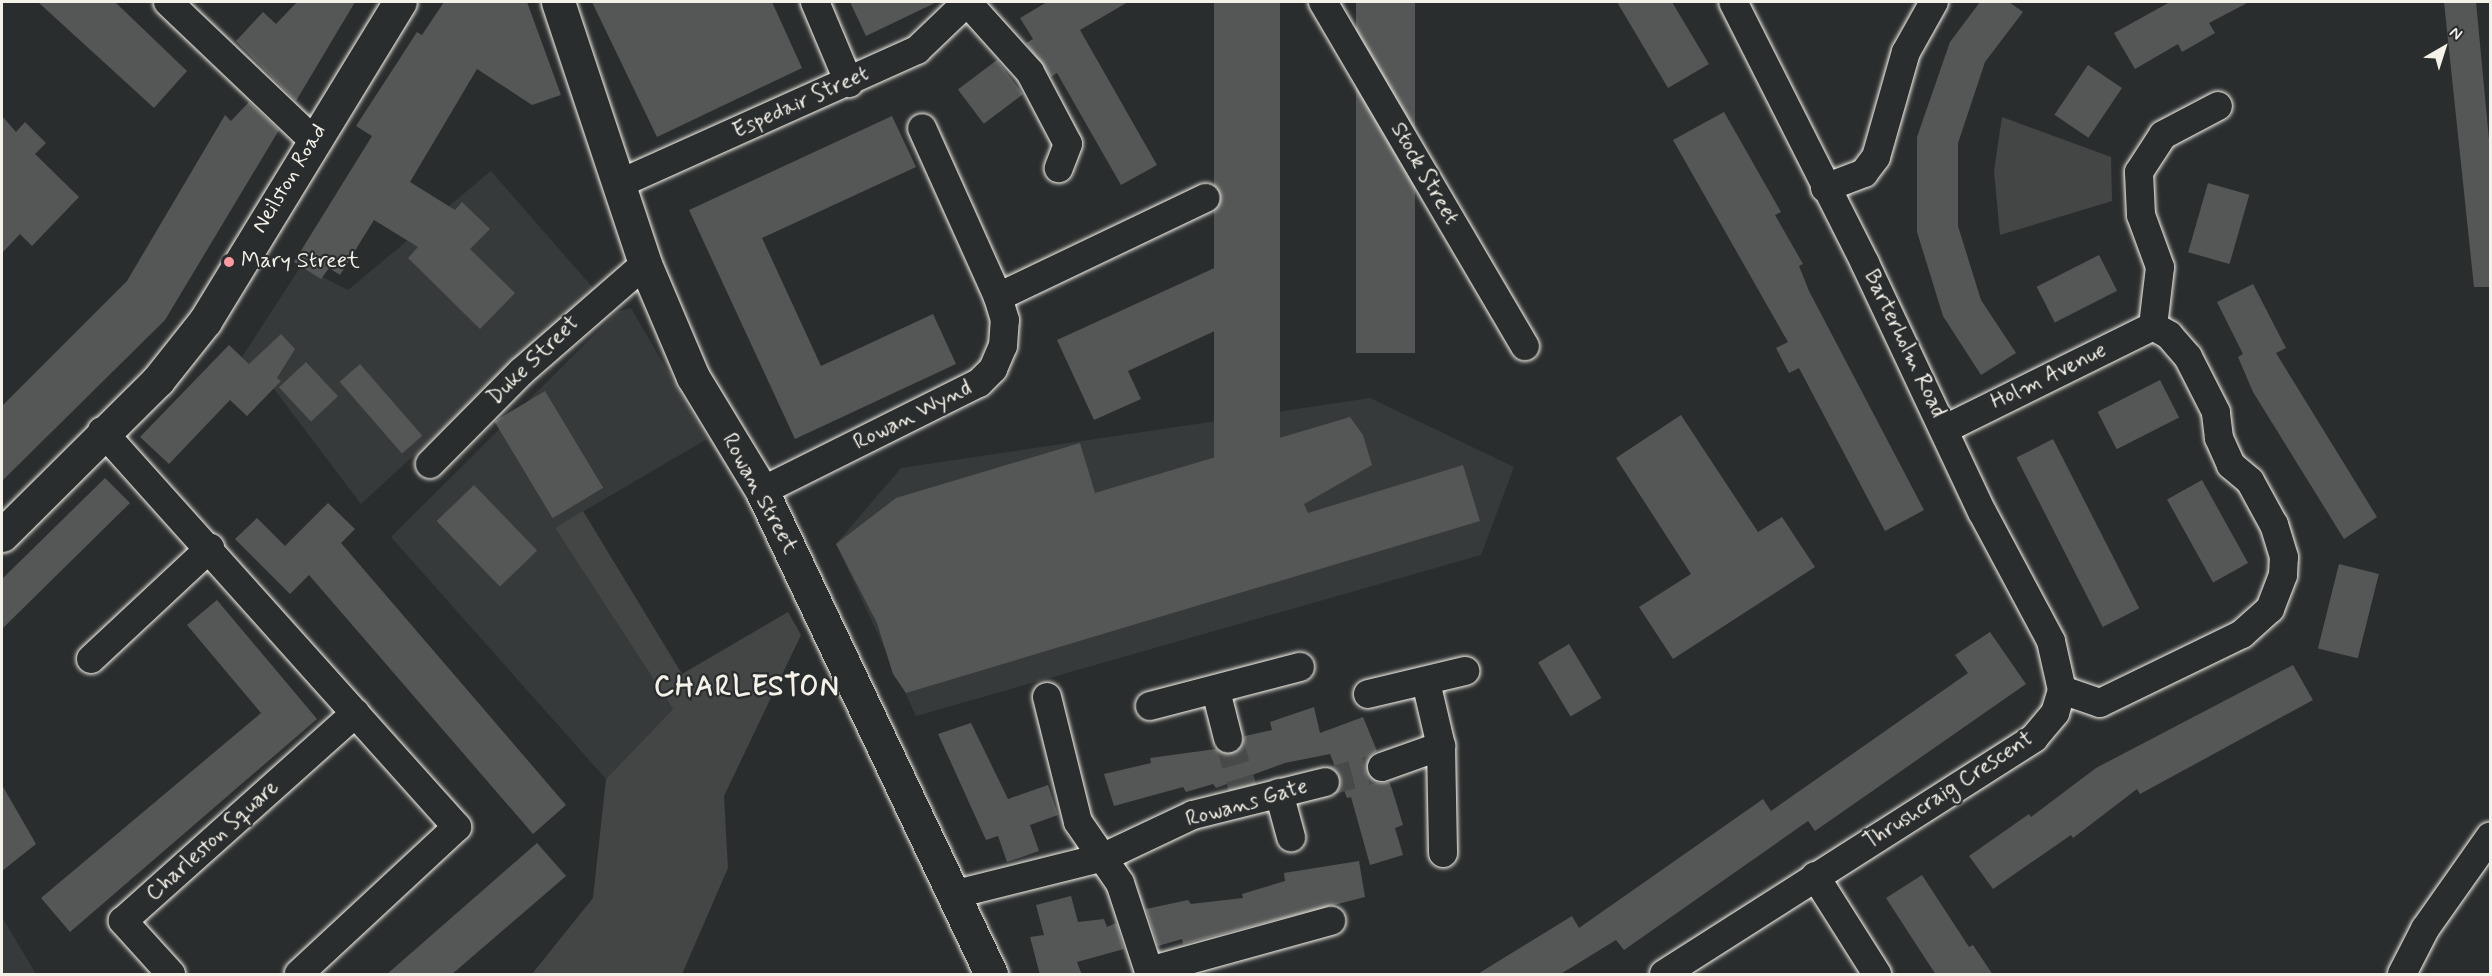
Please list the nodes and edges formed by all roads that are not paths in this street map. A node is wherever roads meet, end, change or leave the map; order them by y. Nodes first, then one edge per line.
1 (168, 2) edge
2 (400, 2) edge
3 (558, 2) edge
4 (815, 2) edge
5 (967, 2) edge
6 (1323, 2) edge
7 (1733, 2) edge
8 (1934, 2) edge
9 (849, 83) junction
10 (2218, 106) dead end
11 (922, 128) dead end
12 (313, 140) junction
13 (1059, 168) dead end
14 (621, 183) junction
15 (1825, 188) junction
16 (1206, 198) dead end
17 (645, 264) junction
18 (998, 297) junction
19 (2153, 326) junction
20 (1525, 346) dead end
21 (1946, 429) junction
22 (102, 431) junction
23 (430, 464) dead end
24 (762, 491) junction
25 (2, 535) edge
26 (210, 548) junction
27 (91, 659) dead end
28 (1299, 667) dead end
29 (1466, 671) dead end
30 (1426, 682) junction
31 (2062, 690) junction
32 (1216, 691) junction
33 (1368, 694) dead end
34 (1047, 697) dead end
35 (1150, 706) dead end
36 (356, 713) junction
37 (1228, 738) tunnel mouth
38 (1441, 747) junction
39 (1382, 767) tunnel mouth
40 (1325, 782) tunnel mouth
41 (1279, 793) junction
42 (1292, 837) dead end
43 (2490, 837) edge
44 (1443, 853) dead end
45 (1104, 857) junction
46 (1815, 876) junction
47 (956, 894) junction
48 (1331, 921) dead end
49 (171, 975) edge
50 (299, 975) edge
51 (991, 975) edge
52 (1664, 975) edge
53 (1877, 975) edge
54 (2402, 975) edge

1 - 12 street
2 - 12 street, Neilston Road
3 - 14 street, Rowan Street
4 - 9 street
5 - 9 street, Espedair Street
5 - 13 street
6 - 20 street, Stock Street
7 - 15 street, Barterholm Road
8 - 15 street
9 - 14 street, Espedair Street
10 - 19 street
11 - 18 street, Rowan Wynd
12 - 22 street, Neilston Road
14 - 17 street, Rowan Street
15 - 21 street, Barterholm Road
16 - 18 street
17 - 23 street, Duke Street
17 - 24 street, Rowan Street
18 - 24 street, Rowan Wynd
19 - 21 street, Holm Avenue
19 - 31 street
21 - 31 street, Barterholm Road
22 - 25 street, Neilston Road
22 - 26 street
24 - 47 street, Rowan Street
26 - 27 street
26 - 36 street
28 - 32 street
29 - 30 street
30 - 33 street
30 - 38 street
31 - 46 street, Thrushcraig Crescent
32 - 35 street
32 - 37 street
34 - 45 street
36 - 49 street, Charleston Square
36 - 50 street
38 - 39 street
38 - 44 street
40 - 41 street, Rowans Gate
41 - 42 street
41 - 45 street, Rowans Gate
43 - 54 street
45 - 47 street, Rowans Gate
45 - 48 street
46 - 52 street, Thrushcraig Crescent
46 - 53 street
47 - 51 street, Rowan Street

